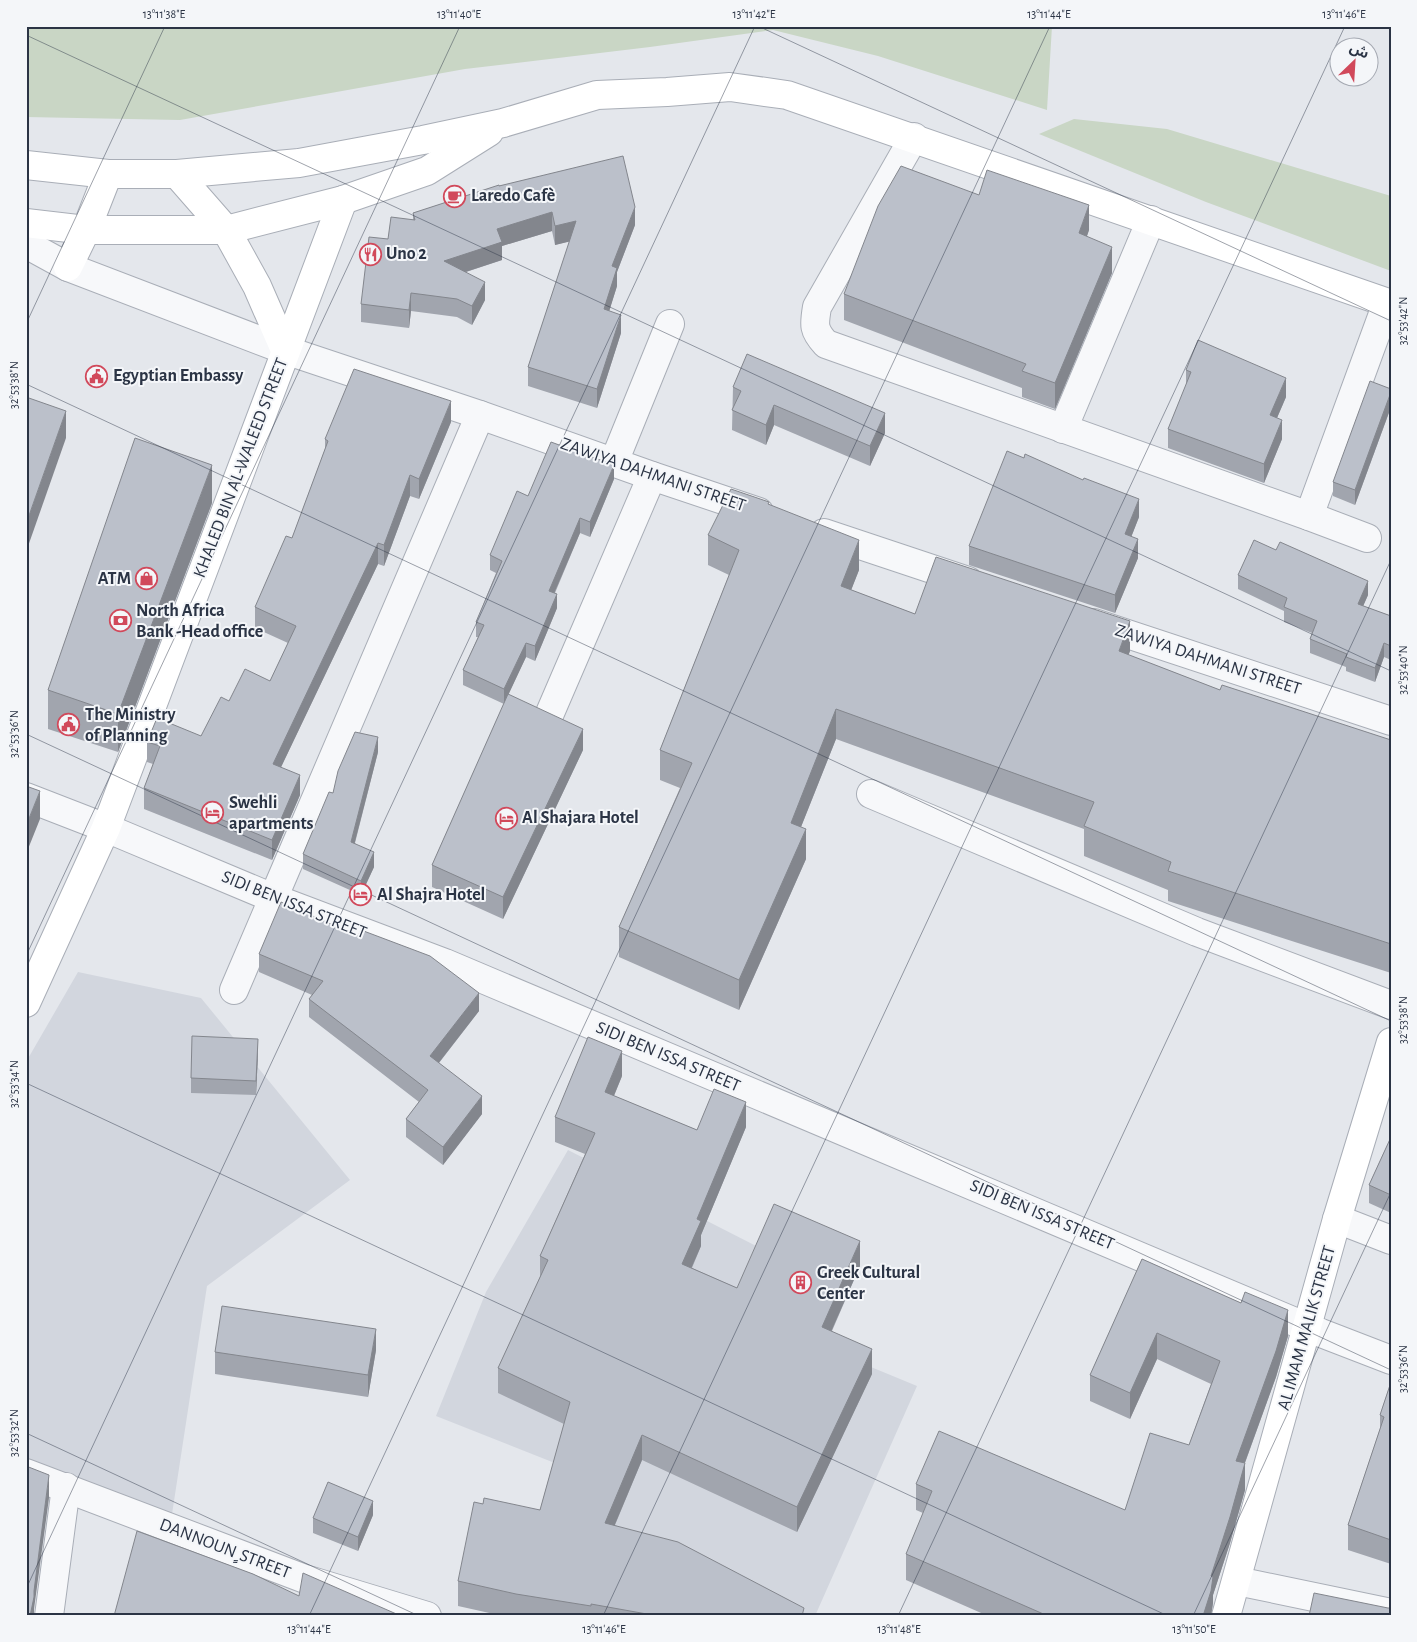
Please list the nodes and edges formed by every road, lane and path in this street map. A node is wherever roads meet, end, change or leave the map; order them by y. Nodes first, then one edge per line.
1 (503, 123) junction
2 (914, 137) junction
3 (26, 165) edge
4 (108, 174) junction
5 (177, 174) junction
6 (342, 200) junction
7 (1151, 220) junction
8 (26, 223) edge
9 (86, 230) junction
10 (226, 230) junction
11 (26, 244) edge
12 (68, 267) junction
13 (1389, 304) edge
14 (670, 324) dead end
15 (285, 350) junction
16 (480, 415) junction
17 (1064, 429) junction
18 (614, 462) junction
19 (652, 476) junction
20 (1309, 516) junction
21 (1367, 538) dead end
22 (993, 589) edge
23 (1069, 614) edge
24 (550, 713) edge
25 (1391, 721) edge
26 (871, 794) dead end
27 (26, 797) edge
28 (106, 828) junction
29 (273, 898) junction
30 (234, 990) dead end
31 (26, 1003) edge
32 (1391, 1005) edge
33 (1391, 1042) edge
34 (1337, 1219) junction
35 (1391, 1240) edge
36 (1307, 1327) junction
37 (1391, 1360) edge
38 (26, 1473) edge
39 (66, 1487) junction
40 (1237, 1581) junction
41 (1391, 1613) edge
42 (49, 1616) edge
43 (427, 1616) edge
44 (1226, 1616) edge

1 - 2 main road
1 - 5 main road
1 - 6 main road
2 - 7 main road
2 - 17 street
3 - 4 main road
4 - 5 main road
4 - 9 main road
5 - 10 main road
6 - 10 main road
6 - 15 main road, KHALED BIN AL-WALEED STREET
7 - 13 main road
7 - 17 street
8 - 9 main road
9 - 10 main road
9 - 12 main road
10 - 15 main road
11 - 12 street, ZAWIYA DAHMANI STREET
12 - 15 street, ZAWIYA DAHMANI STREET
13 - 20 street
14 - 18 street
15 - 16 street, ZAWIYA DAHMANI STREET
15 - 28 main road, KHALED BIN AL-WALEED STREET
16 - 18 street, ZAWIYA DAHMANI STREET
16 - 29 street
17 - 20 street
18 - 19 street, ZAWIYA DAHMANI STREET
19 - 22 street, ZAWIYA DAHMANI STREET
19 - 24 street
20 - 21 street
23 - 25 street, ZAWIYA DAHMANI STREET
26 - 32 street
27 - 28 street, SIDI BEN ISSA STREET
28 - 29 street, SIDI BEN ISSA STREET
28 - 31 main road, KHALED BIN AL-WALEED STREET
29 - 30 street
29 - 36 street, SIDI BEN ISSA STREET
33 - 34 main road, AL IMAM MALIK STREET
34 - 35 street
34 - 36 main road, AL IMAM MALIK STREET
36 - 37 street, SIDI BEN ISSA STREET
36 - 40 main road, AL IMAM MALIK STREET
38 - 39 street, DANNOUN ٍSTREET
39 - 42 street
39 - 43 street, DANNOUN ٍSTREET
40 - 41 street
40 - 44 main road, AL IMAM MALIK STREET

